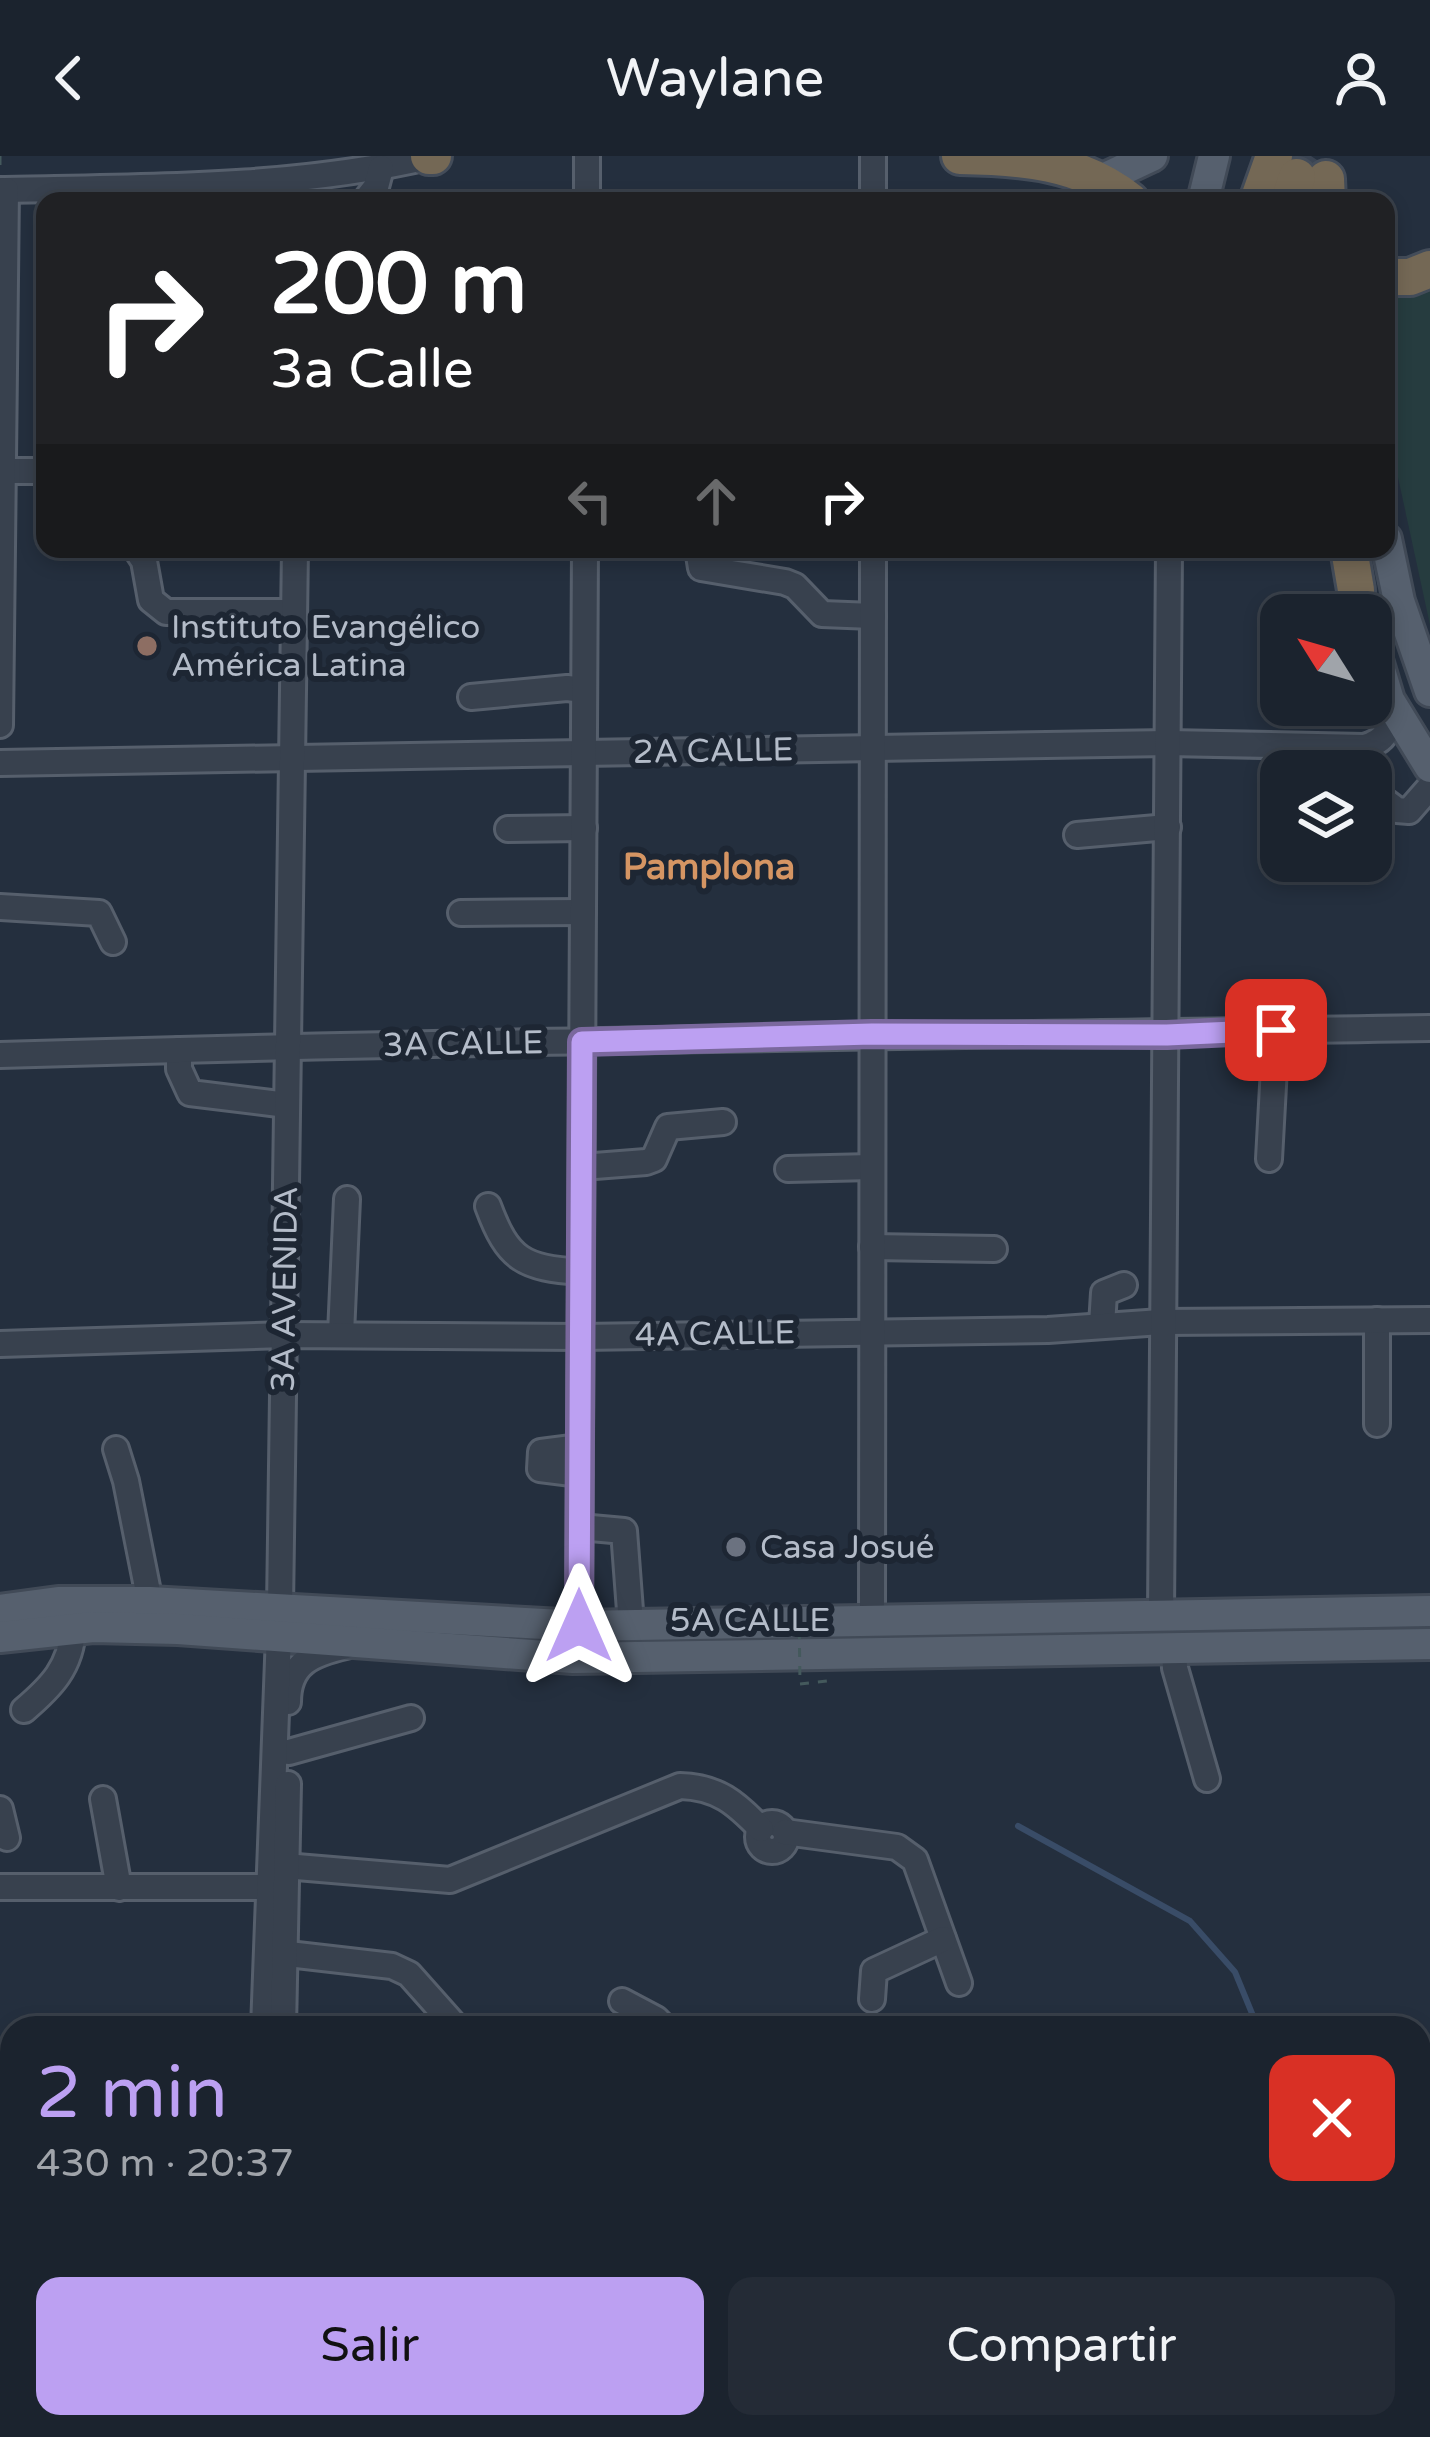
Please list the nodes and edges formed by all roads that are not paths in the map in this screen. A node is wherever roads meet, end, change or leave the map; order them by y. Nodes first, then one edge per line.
1 (431, 156) edge
2 (587, 156) edge
3 (873, 156) edge
4 (960, 156) edge
5 (1152, 156) edge
6 (1213, 159) edge
7 (368, 170) junction
8 (4, 180) edge
9 (300, 189) edge
10 (1115, 191) edge
11 (366, 192) edge
12 (587, 192) edge
13 (873, 192) edge
14 (1193, 192) edge
15 (1205, 192) edge
16 (1430, 269) edge
17 (1395, 277) edge
18 (36, 470) edge
19 (3, 471) edge
20 (142, 558) edge
21 (295, 558) edge
22 (585, 558) edge
23 (699, 558) edge
24 (873, 558) edge
25 (1169, 558) edge
26 (1342, 558) edge
27 (1351, 558) edge
28 (1390, 558) edge
29 (1356, 594) edge
30 (1357, 594) edge
31 (294, 612) junction
32 (873, 616) junction
33 (584, 690) junction
34 (1430, 691) edge
35 (471, 697) dead end
36 (1392, 705) edge
37 (0, 725) edge
38 (1390, 726) edge
39 (1168, 743) junction
40 (872, 748) junction
41 (584, 753) junction
42 (292, 758) junction
43 (0, 763) edge
44 (1430, 767) edge
45 (1430, 787) edge
46 (1392, 806) edge
47 (1168, 827) junction
48 (584, 828) junction
49 (508, 829) dead end
50 (1077, 835) dead end
51 (0, 907) edge
52 (583, 912) junction
53 (461, 913) dead end
54 (113, 942) dead end
55 (1430, 1028) edge
56 (1276, 1030) junction
57 (872, 1034) junction
58 (1167, 1035) junction
59 (582, 1042) junction
60 (288, 1047) junction
61 (179, 1049) junction
62 (0, 1055) edge
63 (287, 1105) junction
64 (723, 1122) dead end
65 (1269, 1159) dead end
66 (582, 1167) junction
67 (872, 1167) junction
68 (788, 1169) dead end
69 (347, 1199) dead end
70 (488, 1206) dead end
71 (872, 1247) junction
72 (994, 1249) dead end
73 (581, 1272) junction
74 (1124, 1285) dead end
75 (1377, 1320) junction
76 (1430, 1320) edge
77 (1161, 1322) junction
78 (1102, 1325) junction
79 (872, 1331) junction
80 (341, 1334) junction
81 (284, 1335) junction
82 (581, 1336) junction
83 (0, 1344) edge
84 (1377, 1424) dead end
85 (580, 1447) junction
86 (116, 1449) dead end
87 (580, 1474) junction
88 (580, 1527) junction
89 (150, 1602) junction
90 (0, 1610) edge
91 (1430, 1611) edge
92 (1161, 1615) junction
93 (87, 1619) junction
94 (872, 1620) junction
95 (279, 1622) junction
96 (632, 1624) junction
97 (579, 1626) junction
98 (0, 1636) edge
99 (338, 1641) junction
100 (1430, 1644) edge
101 (1174, 1650) junction
102 (24, 1710) dead end
103 (410, 1718) dead end
104 (289, 1752) junction
105 (1207, 1779) dead end
106 (103, 1799) dead end
107 (0, 1809) edge
108 (7, 1838) dead end
109 (279, 1880) junction
110 (0, 1887) edge
111 (119, 1888) junction
112 (943, 1939) junction
113 (275, 1952) junction
114 (958, 1983) dead end
115 (872, 1999) dead end
116 (622, 2000) dead end
117 (266, 2016) edge
118 (282, 2016) edge
119 (447, 2016) edge
120 (649, 2016) edge

1 - 7 street
2 - 12 street
3 - 13 street
4 - 10 highway
5 - 10 main road
6 - 14 street
6 - 15 main road
7 - 9 street
7 - 11 street
8 - 9 street
8 - 19 street
16 - 17 highway
18 - 19 street
19 - 37 street
20 - 31 street
21 - 31 street, 3A AVENIDA
22 - 33 street
23 - 32 street
24 - 32 street
25 - 39 street
26 - 29 main road
27 - 30 highway
28 - 34 main road
31 - 42 street, 3A AVENIDA
32 - 40 street
33 - 35 street
33 - 41 street
36 - 44 main road
38 - 39 street, 2A CALLE
39 - 40 street, 2A CALLE
39 - 47 street
40 - 41 street, 2A CALLE
40 - 57 street
41 - 42 street, 2A CALLE
41 - 48 street
42 - 43 street, 2A CALLE
42 - 60 street, 3A AVENIDA
45 - 46 street
47 - 50 street
47 - 58 street
48 - 49 street
48 - 52 street
51 - 54 street
52 - 53 street
52 - 59 street
55 - 56 street, 3A CALLE
56 - 58 street, 3A CALLE
56 - 65 street
57 - 58 street, 3A CALLE
57 - 59 street, 3A CALLE
57 - 67 street
58 - 77 street
59 - 60 street, 3A CALLE
59 - 66 street
60 - 61 street, 3A CALLE
60 - 63 street, 3A AVENIDA
61 - 62 street, 3A CALLE
61 - 63 street
63 - 81 street, 3A AVENIDA
64 - 66 street
66 - 73 street
67 - 68 street
67 - 71 street
69 - 80 street
70 - 73 street
71 - 72 street
71 - 79 street
73 - 82 street
74 - 78 street
75 - 76 street, 4A CALLE
75 - 77 street, 4A CALLE
75 - 84 street
77 - 78 street, 4A CALLE
77 - 92 street
78 - 79 street, 4A CALLE
79 - 82 street, 4A CALLE
79 - 94 street
80 - 81 street, 4A CALLE
80 - 82 street, 4A CALLE
81 - 83 street, 4A CALLE
81 - 95 street, 3A AVENIDA
82 - 85 street
85 - 87 street
85 - 87 street
86 - 89 street
87 - 88 street
88 - 96 street
88 - 97 street
89 - 93 main road, 5A CALLE
89 - 95 main road, 5A CALLE
90 - 93 main road, 5A CALLE
91 - 92 main road, 5A CALLE
92 - 94 main road, 5A CALLE
93 - 95 main road, 5A CALLE
93 - 98 main road, 5A CALLE
93 - 102 street
94 - 96 main road, 5A CALLE
95 - 97 main road, 5A CALLE
95 - 99 main road, 5A CALLE
95 - 109 street, 3A AVENIDA
96 - 97 main road, 5A CALLE
99 - 101 main road, 5A CALLE
99 - 104 street, 3A AVENIDA
100 - 101 main road, 5A CALLE
101 - 105 street
103 - 104 street
104 - 109 street, 3A AVENIDA
106 - 111 street
107 - 108 street
109 - 111 street
109 - 112 street
109 - 113 street, 3A AVENIDA
110 - 111 street
112 - 114 street
112 - 115 street
113 - 117 street, 3A AVENIDA
113 - 118 street, 3A AVENIDA
113 - 119 street
116 - 120 street

